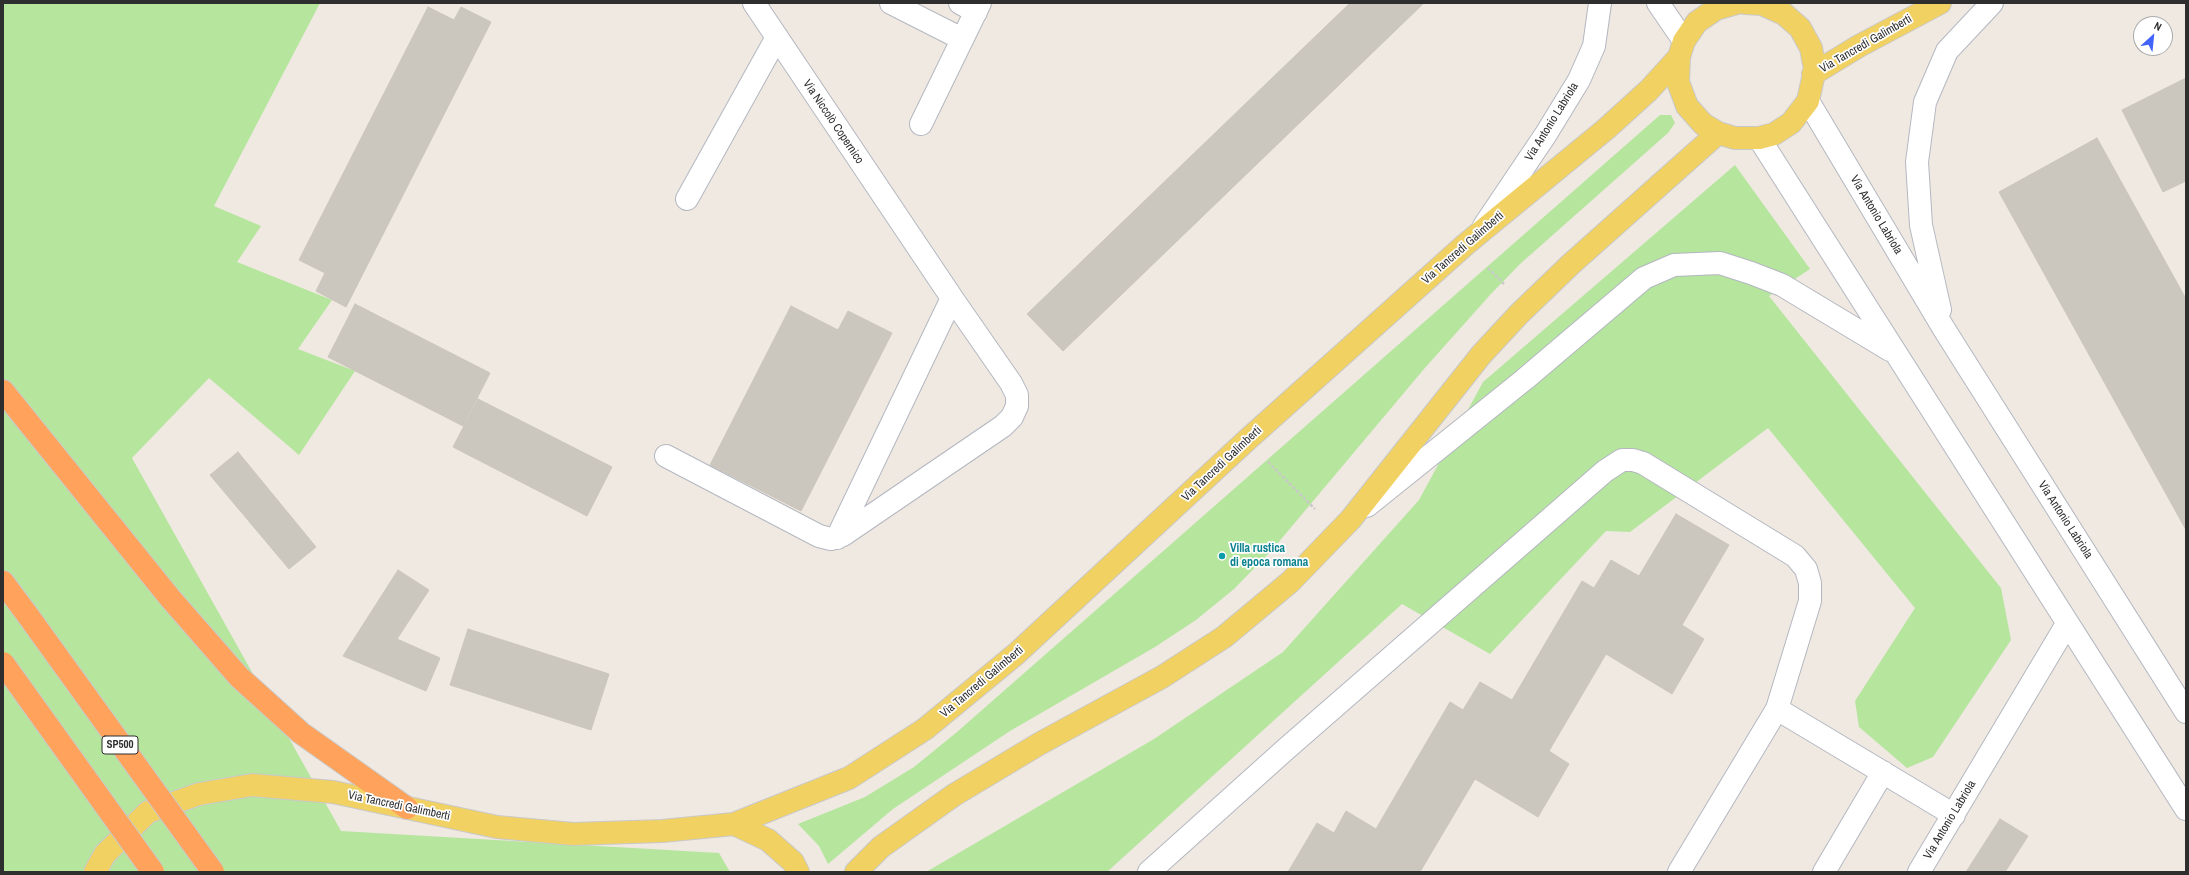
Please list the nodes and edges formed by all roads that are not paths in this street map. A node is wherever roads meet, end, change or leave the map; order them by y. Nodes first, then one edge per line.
1 (754, 3) edge
2 (891, 3) edge
3 (1600, 3) edge
4 (1658, 3) edge
5 (1737, 3) edge
6 (1758, 3) edge
7 (1940, 3) edge
8 (1992, 3) edge
9 (972, 6) edge
10 (777, 37) junction
11 (962, 39) junction
12 (1681, 49) junction
13 (1814, 74) junction
14 (1808, 101) junction
15 (921, 124) dead end
16 (1718, 134) junction
17 (1759, 138) junction
18 (687, 199) dead end
19 (1480, 231) junction
20 (952, 298) junction
21 (1944, 329) junction
22 (1895, 353) junction
23 (3, 392) edge
24 (666, 456) dead end
25 (1351, 519) junction
26 (837, 538) junction
27 (3, 582) edge
28 (2067, 624) junction
29 (3, 663) edge
30 (1776, 709) junction
31 (2186, 712) edge
32 (1883, 772) junction
33 (407, 808) junction
34 (2186, 809) edge
35 (1954, 815) junction
36 (734, 824) junction
37 (94, 872) edge
38 (153, 872) edge
39 (213, 872) edge
40 (798, 872) edge
41 (856, 872) edge
42 (1149, 872) edge
43 (1679, 872) edge
44 (1824, 872) edge
45 (1919, 872) edge

1 - 10 street, Via Niccolò Copernico
2 - 11 street
3 - 19 street, Via Antonio Labriola
4 - 12 street
5 - 12 main road, Via Tancredi Galimberti
6 - 13 main road
7 - 13 main road, Via Tancredi Galimberti
8 - 21 street, Via Antonio Labriola
9 - 11 street
10 - 18 street
10 - 20 street, Via Niccolò Copernico
11 - 15 street
12 - 16 main road
12 - 19 main road, Via Tancredi Galimberti
13 - 14 main road
14 - 17 main road
14 - 21 street, Via Antonio Labriola
16 - 17 main road
16 - 25 main road
17 - 22 street
19 - 36 main road, Via Tancredi Galimberti
20 - 26 street
20 - 26 street, Via Niccolò Copernico
21 - 31 street, Via Antonio Labriola
22 - 25 street
22 - 28 street
23 - 33 highway
24 - 26 street
25 - 41 main road
27 - 39 highway, SP500, bridge
28 - 34 street
28 - 35 street, Via Antonio Labriola
29 - 38 highway, bridge
30 - 32 street
30 - 42 street
30 - 43 street
32 - 35 street
32 - 44 street
33 - 36 main road, Via Tancredi Galimberti
33 - 37 main road, Via Tancredi Galimberti
35 - 45 street, Via Antonio Labriola
36 - 40 main road

